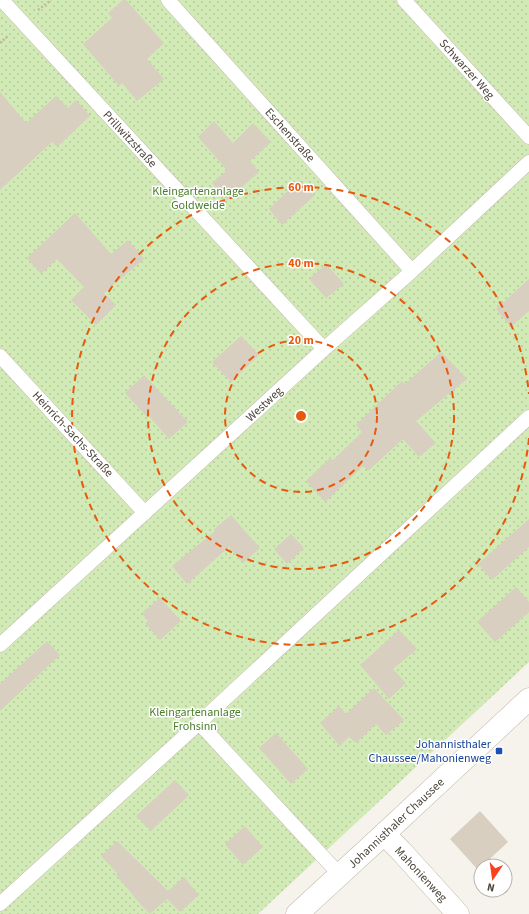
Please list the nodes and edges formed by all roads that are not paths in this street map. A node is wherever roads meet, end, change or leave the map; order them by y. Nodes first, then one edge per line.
1 (2, 0) edge
2 (168, 0) edge
3 (404, 0) edge
4 (529, 137) edge
5 (529, 162) edge
6 (412, 271) junction
7 (324, 350) junction
8 (0, 356) edge
9 (529, 417) edge
10 (145, 513) junction
11 (0, 645) edge
12 (529, 700) edge
13 (199, 723) junction
14 (384, 834) junction
15 (340, 875) junction
16 (0, 904) edge
17 (297, 914) edge
18 (458, 914) edge

1 - 7 lane, Prillwitzstraße
2 - 6 lane, Eschenstraße
3 - 4 lane, Schwarzer Weg
5 - 6 lane, Westweg
6 - 7 lane, Westweg
7 - 10 lane, Westweg
8 - 10 lane, Heinrich-Sachs-Straße
9 - 13 lane
10 - 11 lane, Westweg
12 - 14 street, Johannisthaler Chaussee
13 - 15 lane
13 - 16 lane
14 - 15 street, Johannisthaler Chaussee
14 - 18 street, Mahonienweg
15 - 17 street, Johannisthaler Chaussee

